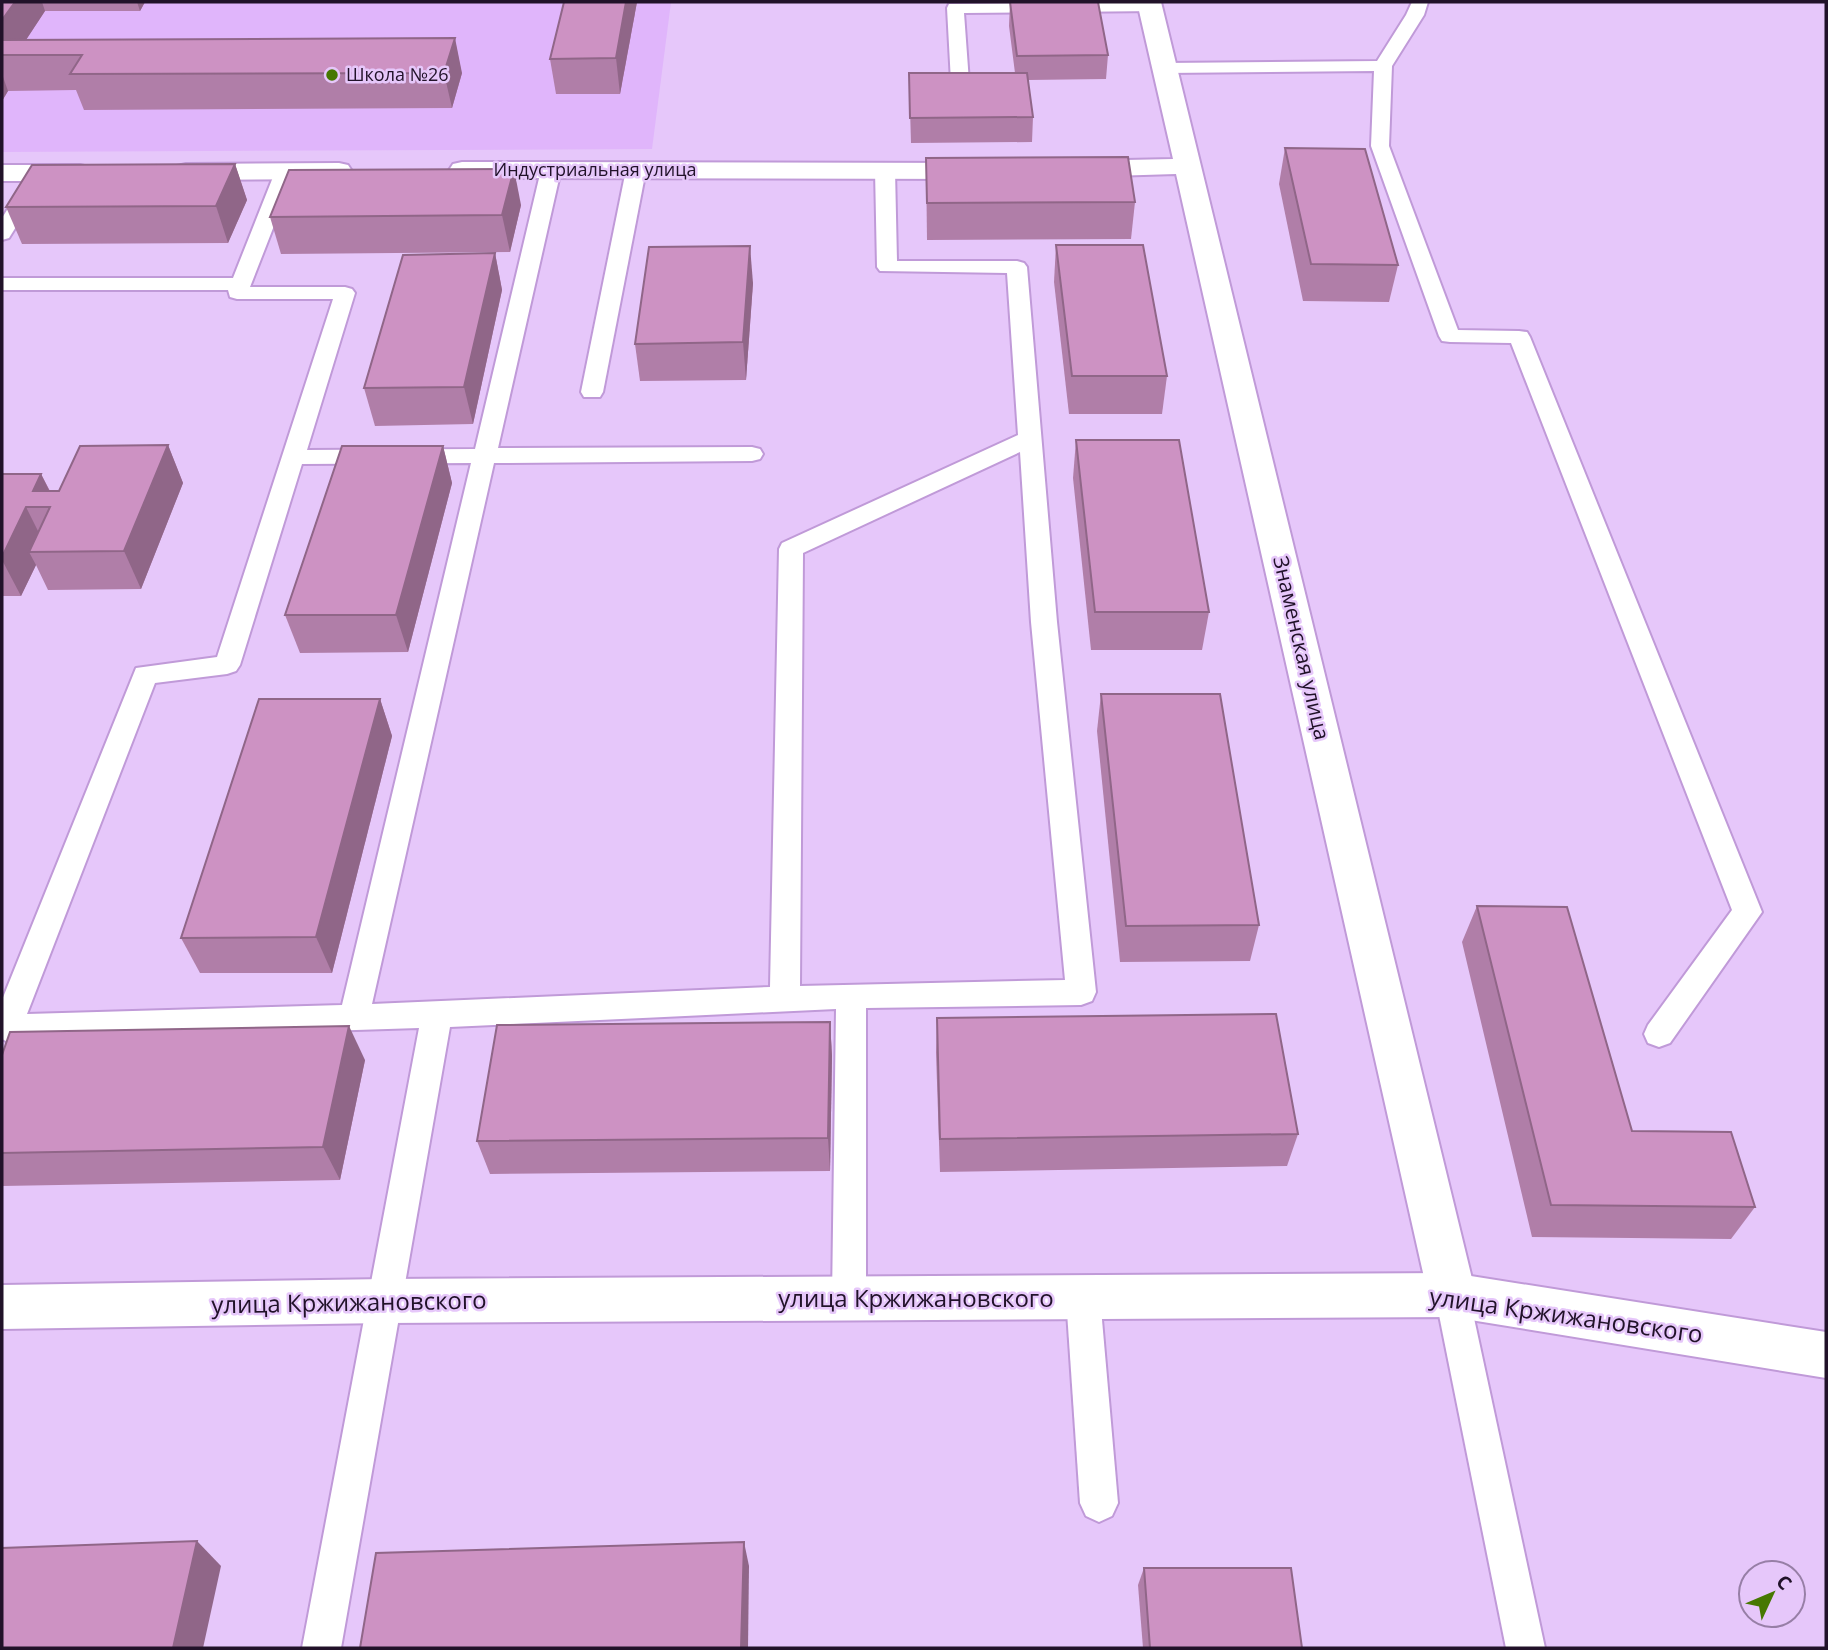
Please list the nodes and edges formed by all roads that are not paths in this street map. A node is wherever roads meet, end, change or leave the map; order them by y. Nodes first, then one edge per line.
1 (1420, 2) edge
2 (1150, 4) edge
3 (1383, 66) junction
4 (1165, 68) junction
5 (960, 82) edge
6 (1188, 166) junction
7 (1057, 169) edge
8 (551, 170) junction
9 (636, 170) junction
10 (885, 170) junction
11 (1004, 170) edge
12 (365, 171) edge
13 (431, 171) edge
14 (165, 172) edge
15 (285, 172) junction
16 (2, 173) edge
17 (39, 173) junction
18 (101, 173) edge
19 (2, 234) edge
20 (241, 284) junction
21 (4, 285) edge
22 (592, 392) dead end
23 (1030, 439) junction
24 (752, 454) dead end
25 (484, 456) junction
26 (293, 457) junction
27 (851, 996) junction
28 (785, 999) junction
29 (437, 1015) junction
30 (354, 1017) junction
31 (3, 1032) edge
32 (1658, 1034) dead end
33 (1452, 1295) junction
34 (1083, 1297) junction
35 (849, 1299) junction
36 (386, 1301) junction
37 (2, 1307) edge
38 (1826, 1355) edge
39 (1099, 1503) dead end
40 (321, 1648) edge
41 (1526, 1648) edge

1 - 3 lane
2 - 4 street, Знаменская улица
2 - 5 lane
3 - 4 lane
3 - 32 lane
4 - 6 street, Знаменская улица
6 - 7 street
6 - 33 street, Знаменская улица
8 - 9 street, Индустриальная улица
8 - 13 street, Индустриальная улица
8 - 25 lane
9 - 10 street, Индустриальная улица
9 - 22 lane
10 - 11 street, Индустриальная улица
10 - 23 lane
12 - 15 street
14 - 15 street
15 - 20 lane
16 - 17 street
17 - 18 street
17 - 19 lane
20 - 21 lane
20 - 26 lane
23 - 27 lane
23 - 28 lane
24 - 25 lane
25 - 26 lane
25 - 30 lane
26 - 31 lane
27 - 28 lane
27 - 35 lane
28 - 29 lane
29 - 30 lane
29 - 36 lane
30 - 31 lane
33 - 34 street, улица Кржижановского
33 - 38 street, улица Кржижановского
33 - 41 lane
34 - 35 street, улица Кржижановского
34 - 39 lane
35 - 36 street, улица Кржижановского
36 - 37 street, улица Кржижановского
36 - 40 lane

